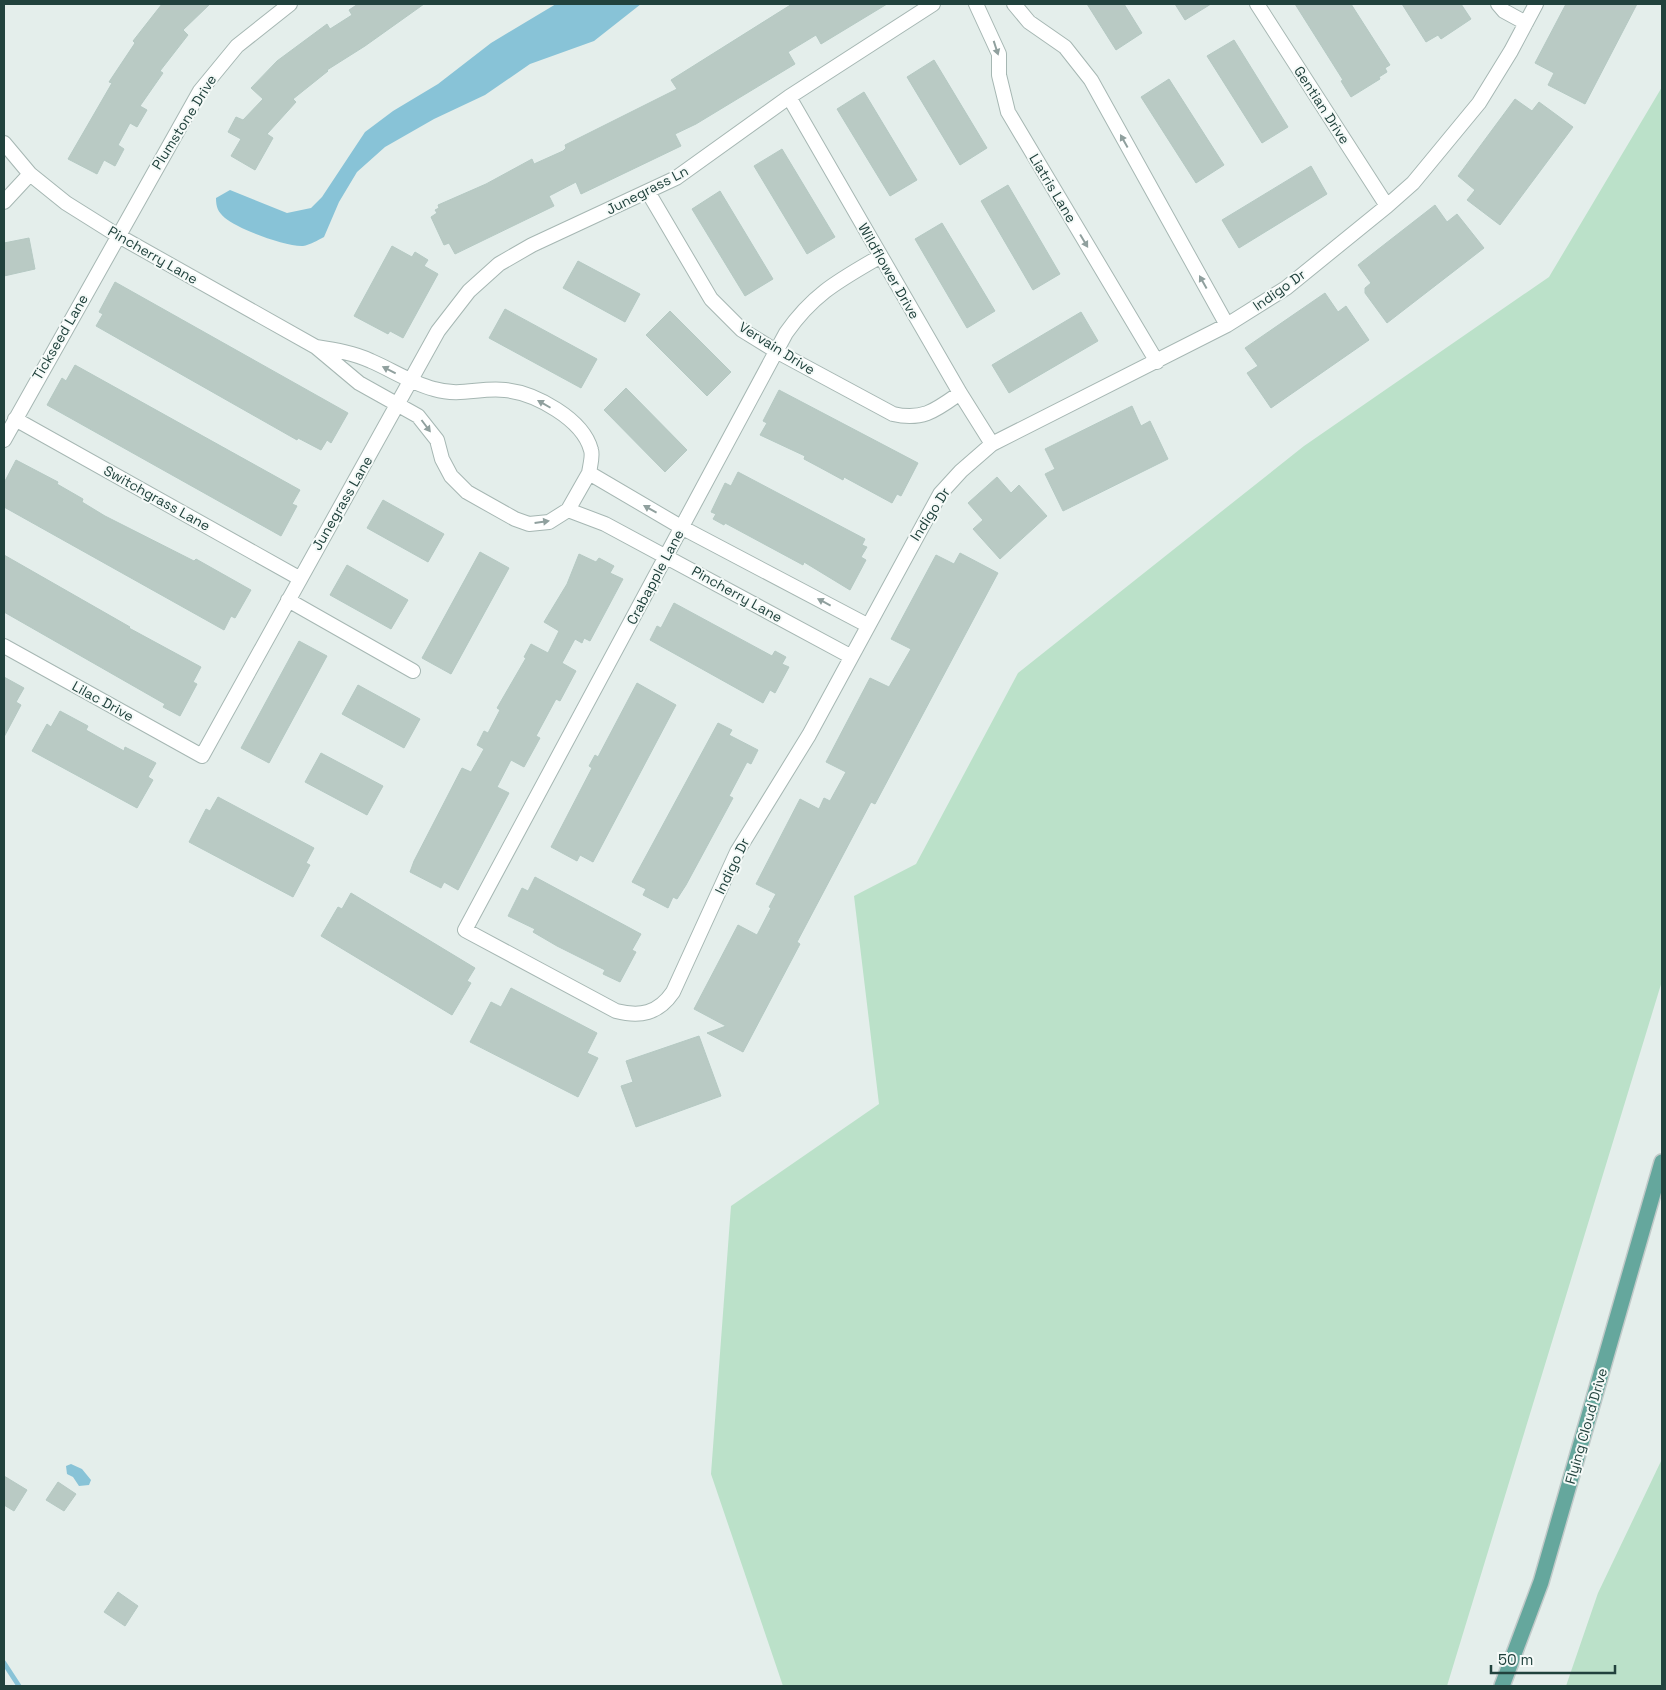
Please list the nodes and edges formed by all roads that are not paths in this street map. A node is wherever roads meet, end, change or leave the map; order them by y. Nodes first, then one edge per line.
1 (290, 4) edge
2 (933, 4) edge
3 (976, 4) edge
4 (1014, 4) edge
5 (1257, 4) edge
6 (1498, 4) edge
7 (1536, 4) edge
8 (1526, 23) junction
9 (789, 97) junction
10 (4, 143) edge
11 (30, 174) junction
12 (648, 192) junction
13 (4, 202) edge
14 (1387, 206) junction
15 (117, 235) junction
16 (881, 256) junction
17 (1227, 325) junction
18 (316, 347) junction
19 (776, 351) junction
20 (1157, 362) junction
21 (412, 381) junction
22 (960, 393) junction
23 (398, 405) junction
24 (15, 419) junction
25 (4, 440) edge
26 (992, 444) junction
27 (589, 473) junction
28 (568, 510) junction
29 (681, 527) junction
30 (667, 556) junction
31 (299, 578) junction
32 (288, 600) junction
33 (867, 625) junction
34 (4, 646) edge
35 (850, 656) junction
36 (413, 671) dead end
37 (202, 756) joint
38 (465, 930) joint
39 (1662, 1162) edge
40 (1502, 1686) edge

1 - 15 street, Plumstone Drive
2 - 9 street, Junegrass Ln
3 -> 20 street, Liatris Lane
17 -> 4 street
5 - 14 street, Gentian Drive
6 - 8 street
7 - 8 street, Indigo Dr
8 - 14 street, Indigo Dr
9 - 12 street, Junegrass Ln
9 - 16 street, Wildflower Drive
10 - 11 street, Pincherry Lane
11 - 13 street
11 - 15 street, Pincherry Lane
12 - 19 street, Vervain Drive
12 - 21 street, Junegrass Ln
14 - 17 street, Indigo Dr
15 - 18 street, Pincherry Lane
15 - 24 street, Tickseed Lane
16 - 19 street, Crabapple Lane
16 - 22 street, Wildflower Drive
17 - 20 street, Indigo Dr
21 -> 18 street, Pincherry Lane
18 - 23 street, Pincherry Lane
19 - 22 street, Vervain Drive
19 - 29 street, Crabapple Lane
20 - 26 street, Indigo Dr
21 - 23 street, Junegrass Ln
27 -> 21 street, Pincherry Lane
22 - 26 street, Wildflower Drive
23 -> 28 street, Pincherry Lane
23 - 31 street, Junegrass Lane
24 - 25 street, Tickseed Lane
24 - 31 street, Switchgrass Lane
26 - 33 street, Indigo Dr
27 - 28 street, Pincherry Lane
29 -> 27 street
28 - 30 street, Pincherry Lane
29 - 30 street, Crabapple Lane
33 -> 29 street
30 - 35 street, Pincherry Lane
30 - 38 street, Crabapple Lane
31 - 32 street, Junegrass Lane
32 - 36 street
32 - 37 street, Junegrass Lane
33 - 35 street, Indigo Dr
34 - 37 street, Lilac Drive
35 - 38 street, Indigo Dr
39 - 40 main road, Flying Cloud Drive

